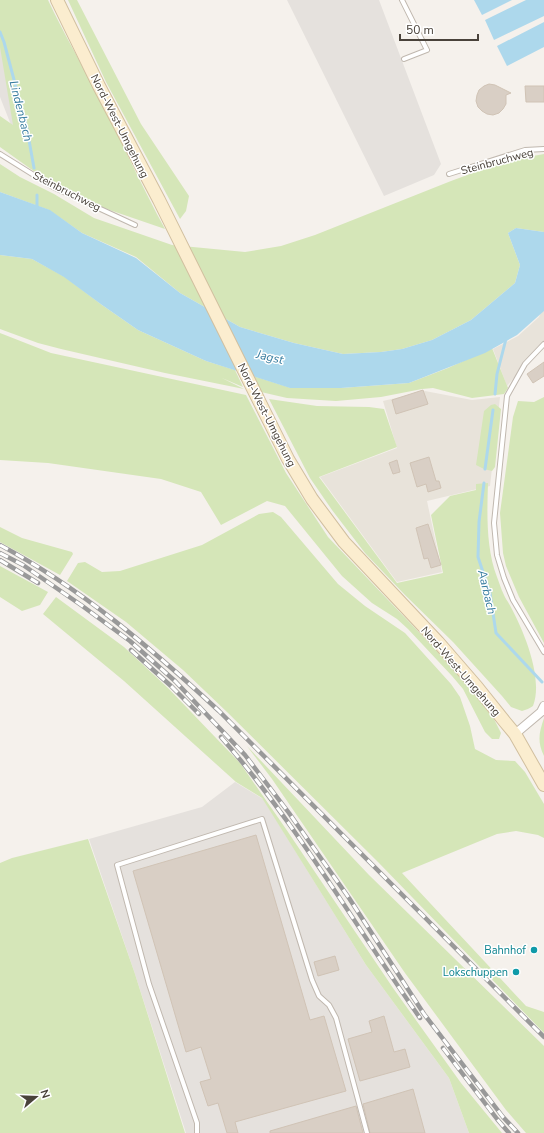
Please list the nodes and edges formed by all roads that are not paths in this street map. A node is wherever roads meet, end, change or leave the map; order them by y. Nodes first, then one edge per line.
1 (57, 0) edge
2 (402, 0) edge
3 (404, 59) dead end
4 (544, 149) edge
5 (0, 154) edge
6 (449, 174) dead end
7 (135, 225) dead end
8 (544, 344) edge
9 (544, 652) edge
10 (544, 706) edge
11 (515, 734) junction
12 (544, 785) edge
13 (197, 1133) edge
14 (367, 1133) edge

1 - 11 main road, Nord-West-Umgehung
2 - 3 lane
4 - 6 lane, Steinbruchweg
5 - 7 lane, Steinbruchweg
8 - 9 lane
10 - 11 street
11 - 12 main road, Nord-West-Umgehung
13 - 14 lane

